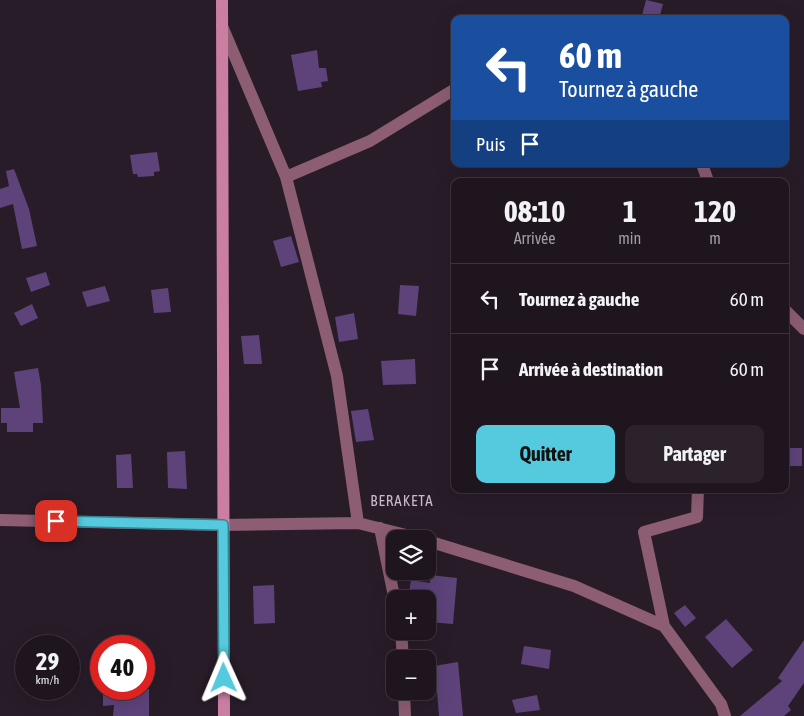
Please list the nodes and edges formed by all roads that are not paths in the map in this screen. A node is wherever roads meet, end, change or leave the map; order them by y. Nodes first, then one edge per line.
1 (222, 0) edge
2 (222, 26) junction
3 (451, 91) edge
4 (286, 177) junction
5 (789, 314) edge
6 (804, 329) edge
7 (698, 493) edge
8 (0, 520) edge
9 (358, 523) junction
10 (223, 525) junction
11 (380, 528) junction
12 (388, 530) edge
13 (436, 543) edge
14 (393, 590) edge
15 (664, 626) junction
16 (404, 700) edge
17 (224, 716) edge
18 (405, 716) edge
19 (725, 716) edge

1 - 2 street
2 - 4 street
2 - 10 street
3 - 4 street
4 - 9 street
5 - 6 street
7 - 15 street
8 - 10 street
9 - 10 street
9 - 11 street
10 - 17 street
11 - 12 street
11 - 14 street
13 - 15 street
15 - 19 street
16 - 18 street

